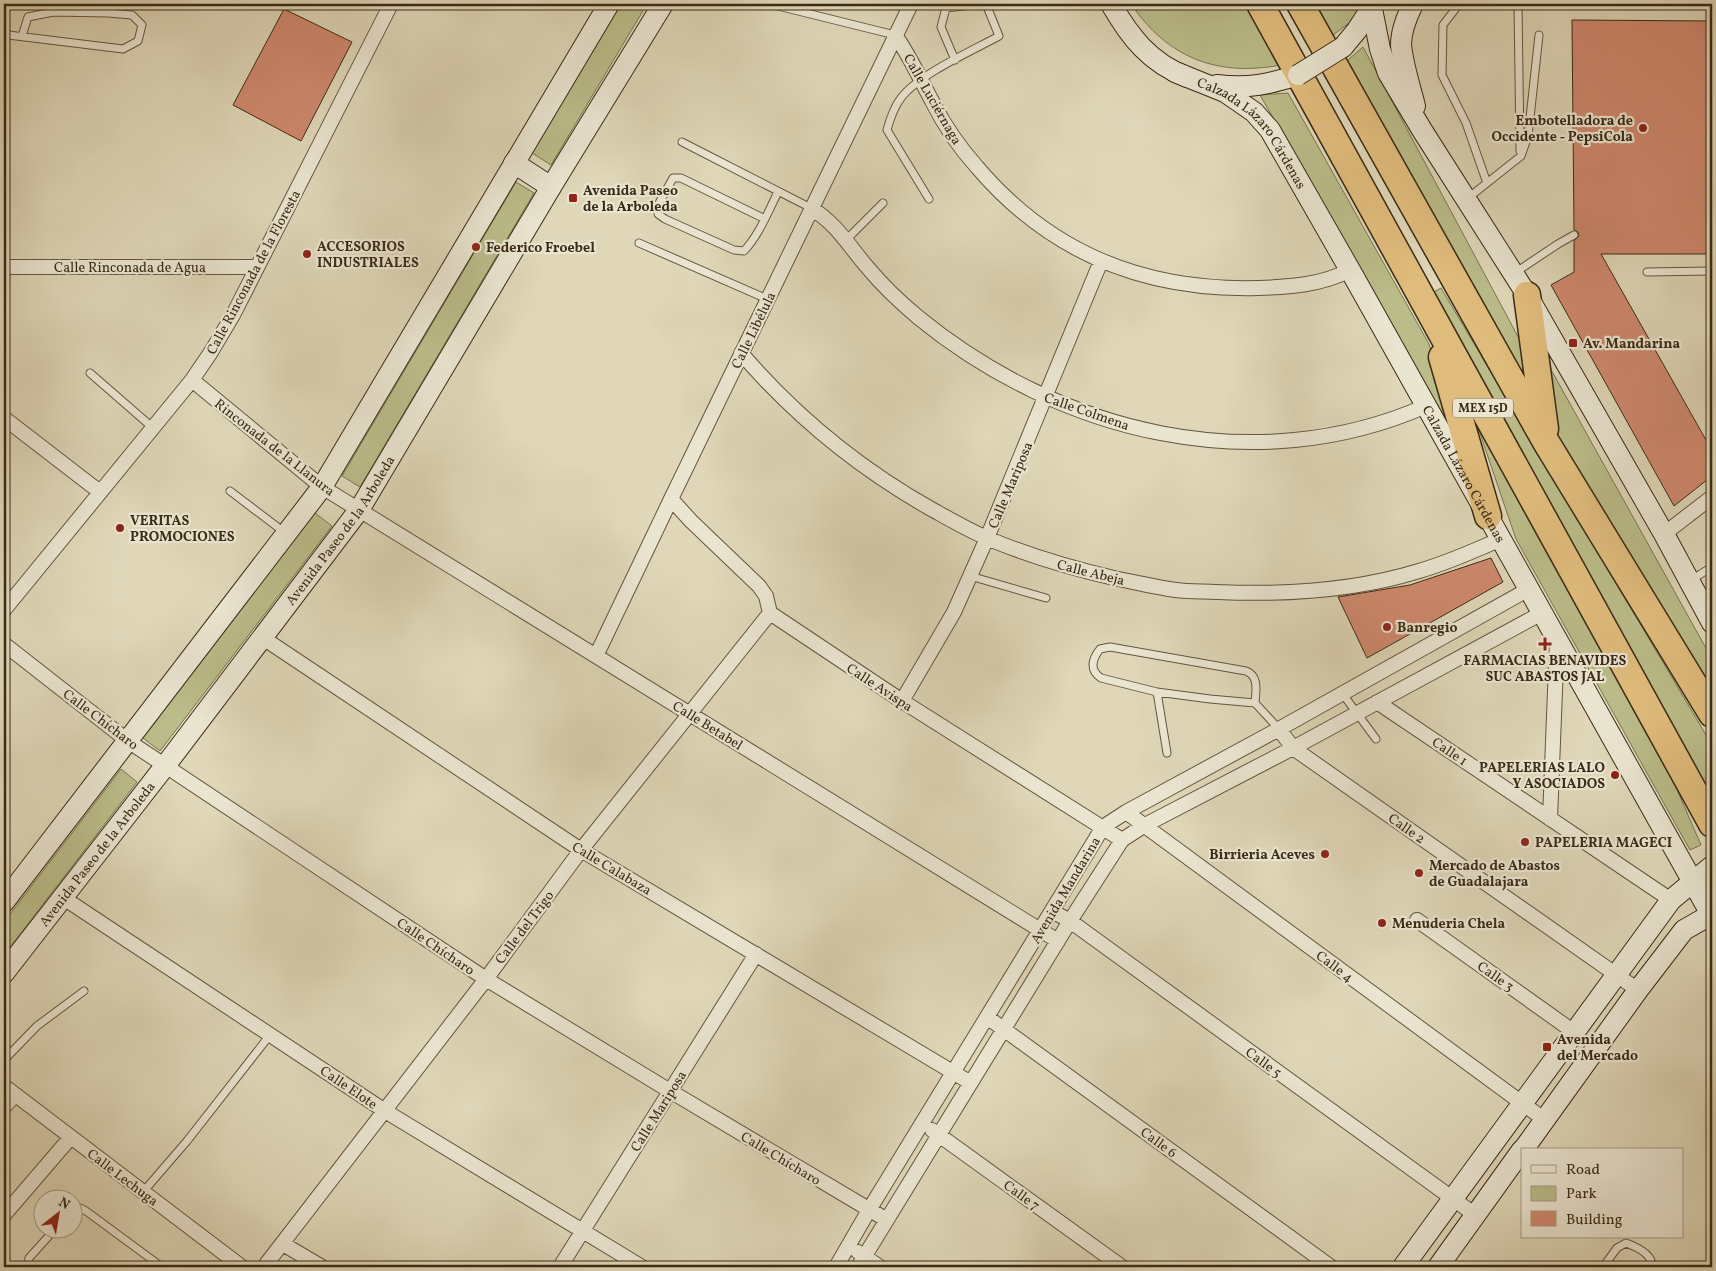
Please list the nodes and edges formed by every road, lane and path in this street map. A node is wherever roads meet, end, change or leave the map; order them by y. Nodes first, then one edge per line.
1 (391, 4) edge
2 (609, 4) edge
3 (663, 4) edge
4 (770, 4) edge
5 (910, 4) edge
6 (980, 4) edge
7 (986, 4) edge
8 (1111, 4) edge
9 (1260, 4) edge
10 (1300, 4) edge
11 (1413, 4) edge
12 (1459, 4) edge
13 (1518, 4) edge
14 (1373, 6) edge
15 (4, 26) edge
16 (895, 35) junction
17 (1539, 35) dead end
18 (22, 36) junction
19 (955, 60) junction
20 (1176, 72) junction
21 (921, 79) junction
22 (1422, 130) junction
23 (682, 142) dead end
24 (1520, 156) junction
25 (514, 163) junction
26 (1487, 183) junction
27 (551, 187) junction
28 (778, 192) junction
29 (929, 199) dead end
30 (1466, 200) junction
31 (884, 203) dead end
32 (811, 208) junction
33 (765, 219) junction
34 (1574, 235) dead end
35 (846, 240) junction
36 (639, 243) dead end
37 (1101, 261) junction
38 (257, 267) junction
39 (4, 268) edge
40 (1350, 270) junction
41 (1712, 271) edge
42 (1647, 272) dead end
43 (1520, 284) junction
44 (767, 299) junction
45 (1429, 310) junction
46 (741, 353) junction
47 (90, 373) dead end
48 (192, 380) junction
49 (1046, 398) junction
50 (1426, 406) junction
51 (4, 418) edge
52 (152, 428) junction
53 (1546, 442) junction
54 (322, 487) junction
55 (230, 490) dead end
56 (100, 492) junction
57 (1712, 497) edge
58 (671, 499) junction
59 (359, 510) junction
60 (1488, 516) junction
61 (286, 534) junction
62 (1664, 534) junction
63 (988, 538) junction
64 (1501, 539) junction
65 (1712, 567) edge
66 (970, 576) junction
67 (1689, 581) junction
68 (1529, 589) junction
69 (1046, 598) dead end
70 (4, 610) edge
71 (1542, 612) junction
72 (770, 613) junction
73 (1712, 623) edge
74 (263, 638) junction
75 (1557, 638) junction
76 (4, 644) edge
77 (596, 656) junction
78 (1157, 692) junction
79 (1342, 693) junction
80 (902, 701) junction
81 (1377, 702) junction
82 (1255, 703) junction
83 (689, 713) junction
84 (1356, 714) junction
85 (1712, 714) edge
86 (1278, 729) junction
87 (1376, 739) dead end
88 (128, 741) junction
89 (1293, 748) junction
90 (1167, 753) dead end
91 (165, 766) junction
92 (1126, 812) junction
93 (1550, 819) junction
94 (1709, 819) edge
95 (1145, 825) junction
96 (1103, 827) junction
97 (1122, 840) junction
98 (581, 850) junction
99 (1712, 866) edge
100 (1693, 882) junction
101 (62, 897) junction
102 (1671, 900) junction
103 (4, 902) edge
104 (1052, 911) junction
105 (1712, 915) edge
106 (1417, 920) dead end
107 (1070, 921) junction
108 (1040, 930) junction
109 (1058, 941) junction
110 (756, 954) junction
111 (4, 973) edge
112 (1617, 974) junction
113 (486, 979) junction
114 (1638, 990) junction
115 (84, 992) dead end
116 (987, 1017) junction
117 (1003, 1029) junction
118 (1574, 1032) junction
119 (270, 1035) junction
120 (4, 1060) edge
121 (953, 1071) junction
122 (971, 1083) junction
123 (4, 1086) edge
124 (670, 1092) junction
125 (18, 1097) junction
126 (1522, 1104) junction
127 (385, 1111) junction
128 (4, 1112) edge
129 (1544, 1120) junction
130 (922, 1123) junction
131 (938, 1135) junction
132 (71, 1137) junction
133 (1523, 1148) edge
134 (1521, 1151) edge
135 (143, 1192) junction
136 (1453, 1199) junction
137 (82, 1209) edge
138 (869, 1210) junction
139 (1474, 1214) junction
140 (4, 1216) edge
141 (887, 1220) junction
142 (582, 1232) junction
143 (47, 1238) edge
144 (283, 1244) junction
145 (849, 1247) junction
146 (861, 1262) edge
147 (28, 1267) edge
148 (162, 1267) edge
149 (242, 1267) edge
150 (264, 1267) edge
151 (322, 1267) edge
152 (560, 1267) edge
153 (642, 1267) edge
154 (836, 1267) edge
155 (880, 1267) edge
156 (1122, 1267) edge
157 (1331, 1267) edge
158 (1403, 1267) edge
159 (1438, 1267) edge
160 (1603, 1267) edge
161 (1652, 1267) edge

1 - 38 street, Calle Rinconada de la Floresta
2 - 25 street
3 - 27 street, Avenida Paseo de la Arboleda
4 - 16 lane
5 - 16 street, Calle Libélula
6 - 19 lane
7 - 19 lane
8 - 20 street
9 - 45 highway, MEX 15D
10 - 53 highway, MEX 15D
11 - 22 street
12 - 26 lane
13 - 24 lane
14 - 20 street, bridge
14 - 22 street
15 - 18 lane
16 - 21 street, Calle Luciérnaga
16 - 32 street, Calle Libélula
17 - 24 lane
18 - 18 lane
19 - 21 lane
20 - 40 street, Calzada Lázaro Cárdenas
21 - 29 lane
21 - 37 street, Calle Luciérnaga
22 - 30 street
23 - 28 lane
24 - 26 lane
25 - 27 street
25 - 54 street
26 - 30 lane
27 - 59 street, Avenida Paseo de la Arboleda
28 - 32 lane
28 - 33 lane
30 - 43 street
31 - 35 lane
32 - 35 street, Calle Colmena
32 - 44 street, Calle Libélula
33 - 33 lane
34 - 43 lane
35 - 49 street, Calle Colmena
36 - 44 lane
37 - 40 street, Calle Luciérnaga
37 - 49 street, Calle Mariposa
38 - 39 street, Calle Rinconada de Agua
38 - 48 street, Calle Rinconada de la Floresta
40 - 50 street, Calzada Lázaro Cárdenas
41 - 42 lane
43 - 53 highway
43 - 62 street
44 - 46 street, Calle Libélula
45 - 60 highway
45 - 94 highway, MEX 15D
46 - 58 street, Calle Libélula
46 - 63 street, Calle Abeja
47 - 52 lane
48 - 52 street, Calle Rinconada de la Floresta
48 - 54 street, Rinconada de la Llanura
49 - 50 street, Calle Colmena
49 - 63 street, Calle Mariposa
50 - 60 street, Calzada Lázaro Cárdenas
51 - 56 street
52 - 56 street, Calle Rinconada de la Floresta
53 - 85 highway, MEX 15D
54 - 59 street, Rinconada de la Llanura
54 - 61 street
55 - 61 lane
56 - 70 street, Calle Rinconada de la Floresta
57 - 62 street
58 - 72 street
58 - 77 street, Calle Libélula
59 - 74 street, Avenida Paseo de la Arboleda
59 - 77 street, Calle Betabel
60 - 64 street, Calzada Lázaro Cárdenas
61 - 88 street
62 - 67 street
63 - 64 street, Calle Abeja
63 - 66 street, Calle Mariposa
64 - 68 street, Calzada Lázaro Cárdenas
65 - 67 lane
66 - 69 lane
66 - 80 street, Calle Mariposa
67 - 73 street
68 - 71 street, Calzada Lázaro Cárdenas
68 - 79 street, Avenida Mandarina
71 - 75 street, Calzada Lázaro Cárdenas
71 - 81 street, Avenida Mandarina
72 - 80 street, Calle Avispa
72 - 83 street, Calle del Trigo
74 - 91 street, Avenida Paseo de la Arboleda
74 - 98 street, Calle Calabaza
75 - 93 street
75 - 100 street, Calzada Lázaro Cárdenas
76 - 88 street, Calle Chícharo
77 - 83 street, Calle Betabel
78 - 82 lane
78 - 82 lane
78 - 90 lane
79 - 84 lane
79 - 86 street, Avenida Mandarina
80 - 96 street, Calle Avispa
81 - 84 street, Avenida Mandarina
81 - 93 street, Calle 1
82 - 86 lane
83 - 98 street, Calle del Trigo
83 - 108 street, Calle Betabel
84 - 87 lane
84 - 89 street, Avenida Mandarina
86 - 89 street, Calle 2
86 - 92 street, Avenida Mandarina
88 - 91 street, Calle Chícharo
88 - 103 street
89 - 95 street, Avenida Mandarina
89 - 112 street, Calle 2
91 - 101 street, Avenida Paseo de la Arboleda
91 - 113 street, Calle Chícharo
92 - 95 street, Calle 4
92 - 96 street, Avenida Mandarina
93 - 102 street, Calle 1
95 - 97 street, Avenida Mandarina
95 - 126 street, Calle 4
96 - 97 street, Calle Avispa
96 - 104 street, Avenida Mandarina
97 - 107 street, Avenida Mandarina
98 - 110 street, Calle Calabaza
98 - 113 street, Calle del Trigo
99 - 100 street
100 - 102 street
100 - 105 street, Calzada Lázaro Cárdenas
101 - 111 street, Avenida Paseo de la Arboleda
101 - 119 street, Calle Elote
102 - 112 street
104 - 107 street, Calle 5
104 - 108 street, Avenida Mandarina
105 - 114 street
106 - 118 street, Calle 3
107 - 109 street, Avenida Mandarina
107 - 136 street, Calle 5
108 - 109 street, Calle Betabel
108 - 116 street, Avenida Mandarina
109 - 117 street, Avenida Mandarina
110 - 121 street, Calle Calabaza
110 - 124 street, Calle Mariposa
112 - 114 street, Calle 2
112 - 118 street
113 - 124 street, Calle Chícharo
113 - 127 street, Calle del Trigo
114 - 129 street
115 - 120 lane
116 - 117 street, Calle 6
116 - 121 street, Avenida Mandarina
117 - 122 street, Avenida Mandarina
117 - 157 street, Calle 6
118 - 126 street
119 - 127 street, Calle Elote
119 - 135 lane
121 - 122 street, Calle Calabaza
121 - 130 street, Avenida Mandarina
122 - 131 street, Avenida Mandarina
123 - 125 street, Calle Lechuga
124 - 138 street, Calle Chícharo
124 - 142 street, Calle Mariposa
125 - 128 lane
125 - 132 street, Calle Lechuga
126 - 129 street, Calle 4
126 - 136 street
127 - 142 street, Calle Elote
127 - 144 street, Calle del Trigo
129 - 133 street
130 - 131 street, Calle 7
130 - 138 street, Avenida Mandarina
131 - 141 street, Avenida Mandarina
131 - 156 street, Calle 7
132 - 135 street, Calle Lechuga
132 - 140 street
134 - 139 street
135 - 149 street, Calle Lechuga
136 - 139 street, Calle 5
136 - 158 street
137 - 148 lane
138 - 141 street, Calle Chícharo
138 - 145 street, Avenida Mandarina
139 - 159 street
141 - 146 street, Avenida Mandarina
142 - 152 street, Calle Mariposa
142 - 153 street, Calle Elote
143 - 147 lane
144 - 150 street, Calle del Trigo
144 - 151 street
145 - 146 street
145 - 154 street, Avenida Mandarina
146 - 155 street
160 - 161 lane

